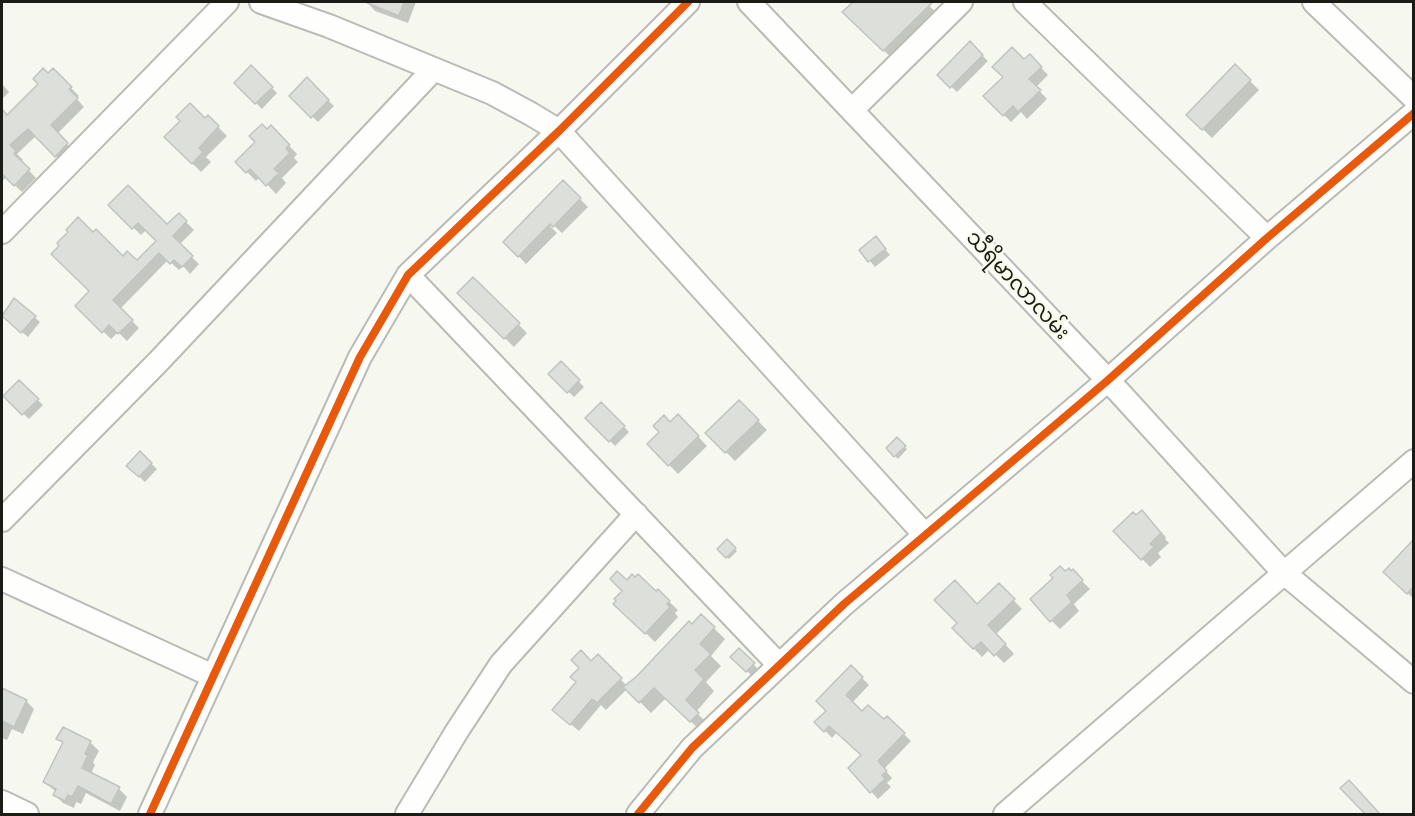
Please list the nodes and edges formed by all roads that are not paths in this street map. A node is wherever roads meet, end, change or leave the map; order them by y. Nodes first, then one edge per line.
1 (227, 2) edge
2 (261, 2) edge
3 (688, 2) edge
4 (749, 2) edge
5 (961, 2) edge
6 (1025, 2) edge
7 (1314, 2) edge
8 (434, 69) junction
9 (1413, 98) edge
10 (852, 110) junction
11 (1413, 113) edge
12 (559, 131) junction
13 (2, 232) edge
14 (1267, 238) junction
15 (408, 274) junction
16 (1107, 381) junction
17 (1413, 461) edge
18 (636, 514) junction
19 (2, 520) edge
20 (924, 534) junction
21 (1283, 572) junction
22 (2, 579) edge
23 (779, 665) junction
24 (213, 676) junction
25 (1413, 682) edge
26 (2, 802) edge
27 (27, 814) edge
28 (150, 814) edge
29 (407, 814) edge
30 (638, 814) edge
31 (1005, 814) edge

1 - 13 street
2 - 8 street
3 - 12 street
4 - 10 street, သီရိမာလာလမ်း
5 - 10 street
6 - 14 street
7 - 9 street
8 - 12 street
8 - 19 street
10 - 16 street, သီရိမာလာလမ်း
11 - 14 street
12 - 15 street
12 - 20 street
14 - 16 street
15 - 18 street
15 - 24 street
16 - 20 street
16 - 21 street, သီရိမာလာလမ်း
17 - 21 street
18 - 23 street
18 - 29 street
20 - 23 street
21 - 25 street, သီရိမာလာလမ်း
21 - 31 street
22 - 24 street
23 - 30 street
24 - 28 street
26 - 27 street

